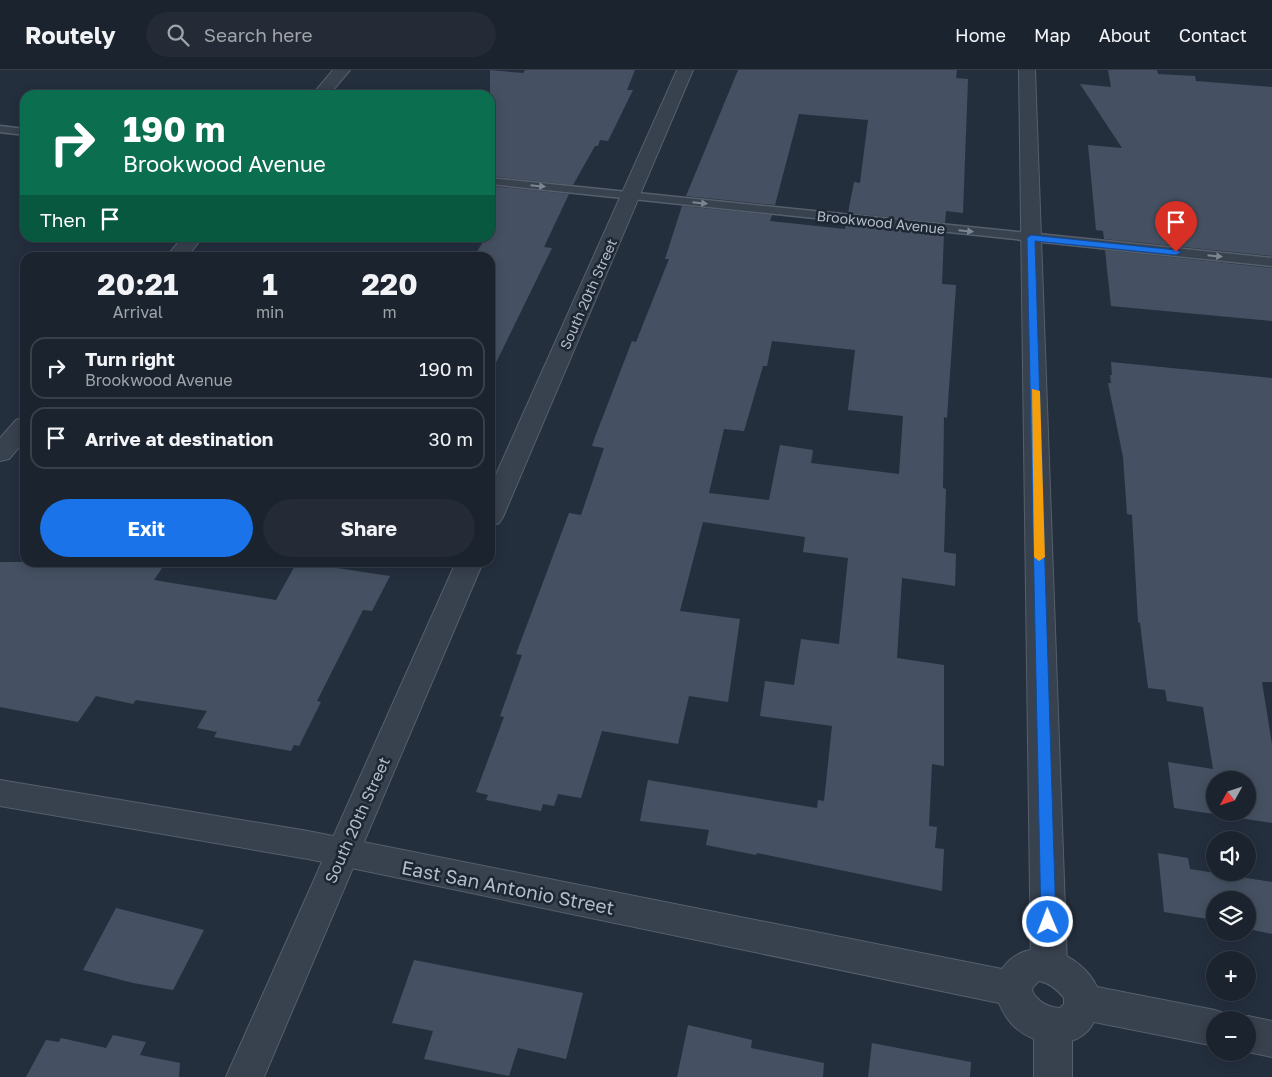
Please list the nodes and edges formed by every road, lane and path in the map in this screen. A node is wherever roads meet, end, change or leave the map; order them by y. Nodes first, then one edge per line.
1 (342, 70) edge
2 (685, 70) edge
3 (1027, 70) edge
4 (324, 90) edge
5 (0, 130) edge
6 (20, 132) edge
7 (495, 182) edge
8 (631, 196) junction
9 (1031, 238) junction
10 (189, 242) edge
11 (180, 252) edge
12 (1272, 262) edge
13 (20, 431) edge
14 (0, 453) edge
15 (495, 506) edge
16 (468, 567) edge
17 (0, 793) edge
18 (342, 853) junction
19 (1049, 964) junction
20 (1014, 989) junction
21 (1083, 1002) junction
22 (1206, 1026) edge
23 (1053, 1027) junction
24 (1256, 1036) edge
25 (1272, 1039) edge
26 (245, 1077) edge
27 (1053, 1077) edge

1 - 4 street
2 - 8 street, South 20th Street
3 - 9 street
5 - 6 lane
7 -> 8 lane, Brookwood Avenue
8 -> 9 lane, Brookwood Avenue
8 - 15 street, South 20th Street
9 -> 12 lane, Brookwood Avenue
9 - 19 street
10 - 11 street
13 - 14 street
16 - 18 street, South 20th Street
17 - 18 street, East San Antonio Street
18 - 20 street, East San Antonio Street
18 - 26 street, South 20th Street
19 - 20 street
19 - 21 street
20 - 23 street
21 - 22 street
21 - 23 street
23 - 27 street
24 - 25 street

